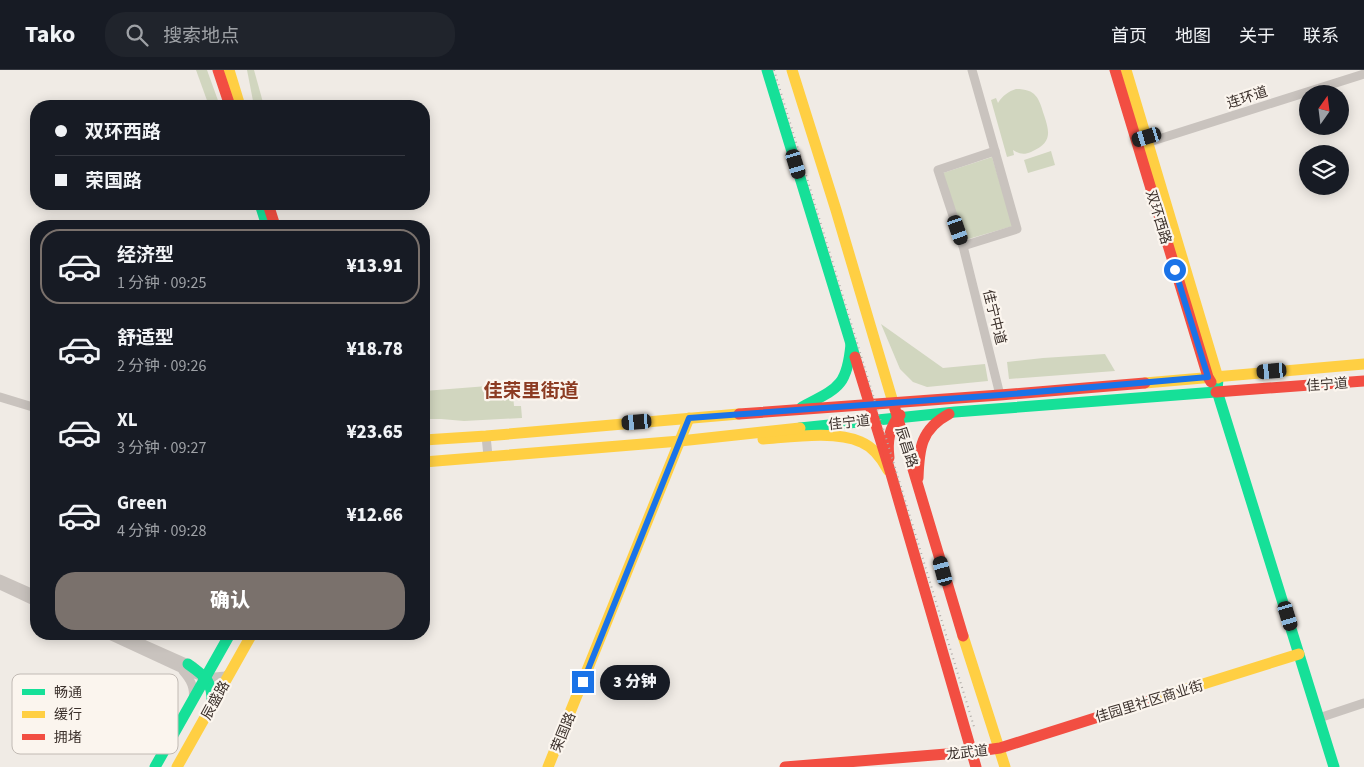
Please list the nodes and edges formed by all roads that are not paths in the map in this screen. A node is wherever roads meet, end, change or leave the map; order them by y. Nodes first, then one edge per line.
1 (218, 70) edge
2 (229, 70) edge
3 (767, 70) edge
4 (792, 70) edge
5 (972, 70) edge
6 (1115, 70) edge
7 (1126, 70) edge
8 (1362, 70) edge
9 (1364, 74) edge
10 (228, 100) edge
11 (238, 100) edge
12 (1142, 141) junction
13 (995, 151) junction
14 (963, 246) junction
15 (851, 344) junction
16 (1364, 364) edge
17 (1213, 376) junction
18 (1364, 381) edge
19 (1217, 391) junction
20 (1000, 395) junction
21 (0, 397) edge
22 (943, 399) junction
23 (893, 402) junction
24 (869, 404) junction
25 (30, 406) edge
26 (798, 409) junction
27 (955, 412) junction
28 (898, 417) junction
29 (689, 418) junction
30 (874, 420) junction
31 (486, 436) junction
32 (721, 436) junction
33 (430, 440) edge
34 (680, 441) junction
35 (488, 456) junction
36 (430, 461) edge
37 (890, 474) junction
38 (918, 483) junction
39 (0, 578) edge
40 (0, 586) edge
41 (30, 592) edge
42 (30, 599) edge
43 (121, 640) edge
44 (133, 640) edge
45 (227, 640) edge
46 (249, 640) edge
47 (1299, 654) junction
48 (184, 666) junction
49 (230, 673) junction
50 (208, 674) junction
51 (192, 702) junction
52 (1364, 704) edge
53 (212, 705) junction
54 (1319, 718) junction
55 (178, 727) edge
56 (1000, 748) junction
57 (972, 752) junction
58 (163, 754) edge
59 (156, 767) edge
60 (177, 767) edge
61 (548, 767) edge
62 (785, 767) edge
63 (976, 767) edge
64 (1005, 767) edge
65 (1334, 767) edge

1 - 10 main road
2 - 11 main road
3 - 15 main road, 辰昌路
4 - 23 main road, 辰昌路
5 - 13 street
6 - 12 main road
7 - 12 main road
8 - 12 street, 连环道
9 - 12 street, 连环道
12 - 17 main road
13 - 14 street
13 - 14 street, 佳宁中道
14 - 20 street, 佳宁中道
15 - 24 main road, 辰昌路
15 - 26 main road
16 - 17 main road, 佳宁道
17 - 19 main road
17 - 20 main road, 佳宁道
18 - 19 main road, 佳宁道
19 - 27 main road, 佳宁道
19 - 47 main road
20 - 22 main road, 佳宁道
21 - 25 street
22 - 23 main road, 佳宁道
22 - 28 main road
23 - 24 main road, 佳宁道
23 - 28 main road, 辰昌路
24 - 26 main road, 佳宁道
24 - 30 main road, 辰昌路
26 - 29 main road, 佳宁道
27 - 28 main road, 佳宁道
27 - 38 main road
28 - 30 main road, 佳宁道
28 - 37 main road
28 - 38 main road, 辰昌路
29 - 31 main road, 佳宁道
29 - 34 main road, 荣国路
30 - 32 main road, 佳宁道
30 - 37 main road, 辰昌路
31 - 33 main road, 佳宁道
31 - 35 street
32 - 34 main road, 佳宁道
32 - 37 main road
34 - 35 main road, 佳宁道
34 - 61 main road, 荣国路
35 - 36 main road, 佳宁道
37 - 57 main road, 辰昌路
38 - 56 main road, 辰昌路
39 - 41 street
40 - 42 street
43 - 48 street
44 - 48 street
45 - 50 main road, 辰盛路
46 - 49 main road, 辰盛路
47 - 54 main road
47 - 56 main road, 佳园里社区商业街
48 - 50 main road
48 - 51 street
49 - 50 street
49 - 53 main road, 辰盛路
50 - 51 main road, 辰盛路
50 - 53 main road
51 - 55 main road, 辰盛路
52 - 54 street
53 - 60 main road, 辰盛路
54 - 65 main road
56 - 57 main road, 龙武道
56 - 64 main road, 辰昌路
57 - 62 main road, 龙武道
57 - 63 main road, 辰昌路
58 - 59 main road, 辰盛路

